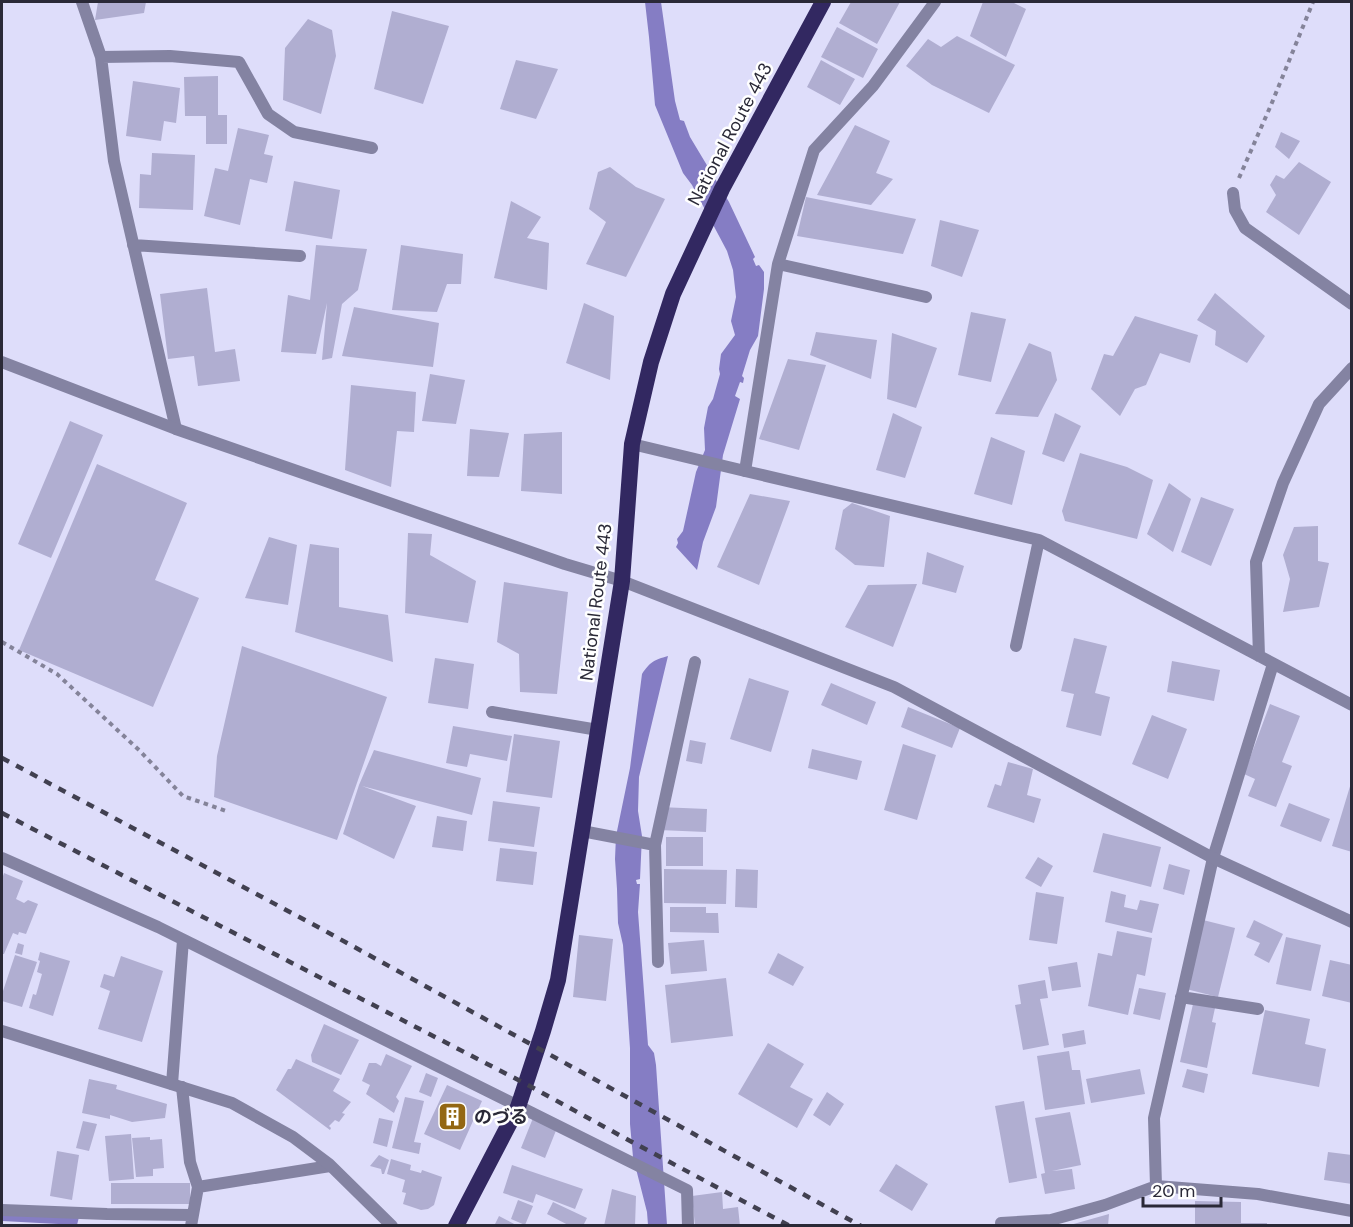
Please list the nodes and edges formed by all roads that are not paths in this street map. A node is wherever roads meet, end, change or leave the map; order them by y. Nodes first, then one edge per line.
1 (82, 2) edge
2 (823, 2) edge
3 (935, 2) edge
4 (101, 57) junction
5 (372, 148) dead end
6 (1233, 193) road end
7 (133, 245) junction
8 (300, 256) dead end
9 (778, 264) junction
10 (927, 297) dead end
11 (1352, 304) edge
12 (2, 362) edge
13 (1352, 368) edge
14 (176, 429) junction
15 (632, 444) junction
16 (745, 471) junction
17 (1039, 540) junction
18 (622, 580) junction
19 (1016, 646) dead end
20 (1259, 656) junction
21 (695, 662) dead end
22 (1273, 664) junction
23 (1352, 705) edge
24 (492, 712) dead end
25 (598, 730) junction
26 (582, 831) junction
27 (654, 846) junction
28 (2, 858) edge
29 (1213, 858) junction
30 (1352, 922) edge
31 (183, 940) junction
32 (657, 962) dead end
33 (1181, 998) junction
34 (1258, 1010) dead end
35 (2, 1031) edge
36 (177, 1085) junction
37 (518, 1107) junction
38 (330, 1166) junction
39 (1155, 1186) junction
40 (198, 1187) junction
41 (2, 1210) edge
42 (1352, 1211) edge
43 (191, 1220) edge
44 (1001, 1223) dead end
45 (392, 1226) edge
46 (456, 1226) edge
47 (688, 1226) edge

1 - 4 street
2 - 15 highway, National Route 443
3 - 9 street
4 - 5 street
4 - 7 street
6 - 11 street
7 - 8 street
7 - 14 street
9 - 10 street
9 - 16 street
12 - 14 street
13 - 20 street
14 - 18 street
15 - 16 street
15 - 18 highway, National Route 443
16 - 17 street
17 - 19 street
17 - 20 street
18 - 25 highway, National Route 443
18 - 29 street
20 - 22 street
21 - 27 street
22 - 23 street
22 - 29 street
24 - 25 street
25 - 26 highway, National Route 443
26 - 27 street
26 - 37 highway, National Route 443
27 - 32 street
28 - 31 street
29 - 30 street
29 - 33 street
31 - 36 street
31 - 37 street
33 - 34 street
33 - 39 street
35 - 36 street
36 - 38 street
36 - 40 street
37 - 46 highway, National Route 443
37 - 47 street
38 - 40 street
38 - 45 street
39 - 42 street
39 - 44 street
40 - 43 street
41 - 43 street

